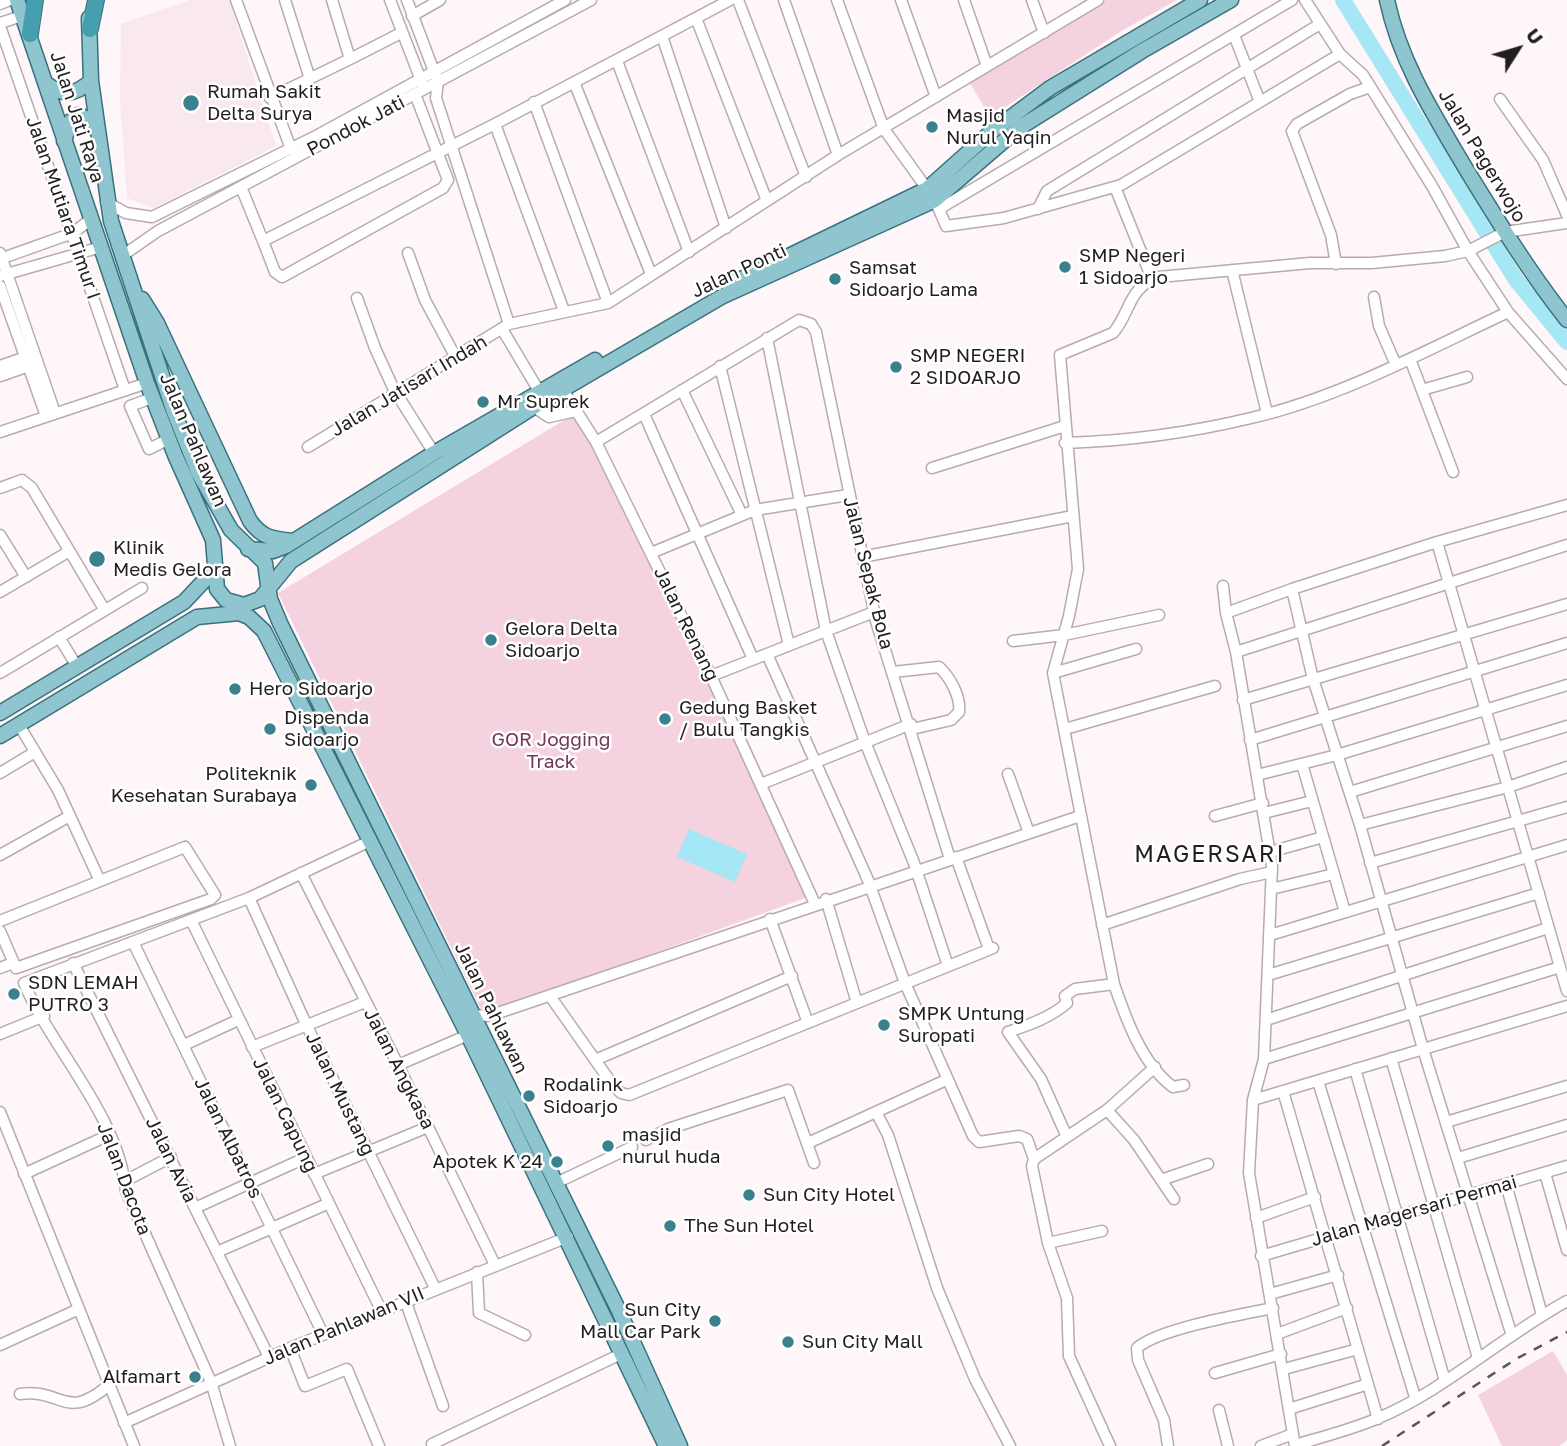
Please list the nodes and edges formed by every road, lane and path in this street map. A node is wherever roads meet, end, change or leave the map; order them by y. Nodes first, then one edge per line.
1 (10, 0) edge
2 (17, 0) edge
3 (35, 0) edge
4 (89, 0) edge
5 (96, 0) edge
6 (236, 0) edge
7 (285, 0) edge
8 (332, 0) edge
9 (390, 0) edge
10 (407, 0) edge
11 (440, 0) edge
12 (565, 0) edge
13 (591, 0) edge
14 (730, 0) edge
15 (738, 0) edge
16 (784, 0) edge
17 (837, 0) edge
18 (901, 0) edge
19 (964, 0) edge
20 (1032, 0) edge
21 (1098, 0) edge
22 (1200, 0) edge
23 (1231, 0) edge
24 (1292, 0) edge
25 (1305, 0) edge
26 (1387, 0) edge
27 (0, 4) edge
28 (22, 16) junction
29 (412, 16) junction
30 (696, 18) junction
31 (1320, 24) junction
32 (0, 25) edge
33 (90, 29) junction
34 (401, 33) junction
35 (1044, 33) junction
36 (30, 34) junction
37 (1234, 34) junction
38 (662, 36) junction
39 (1340, 54) junction
40 (350, 59) junction
41 (617, 61) junction
42 (987, 66) junction
43 (433, 71) junction
44 (1248, 71) junction
45 (310, 79) junction
46 (91, 81) junction
47 (438, 82) junction
48 (574, 82) junction
49 (45, 83) junction
50 (420, 87) junction
51 (1370, 87) junction
52 (436, 97) junction
53 (936, 97) junction
54 (270, 98) junction
55 (1500, 99) dead end
56 (534, 102) junction
57 (1260, 102) junction
58 (495, 124) junction
59 (884, 129) junction
60 (98, 132) junction
61 (64, 141) junction
62 (453, 145) junction
63 (291, 149) junction
64 (439, 151) junction
65 (838, 155) junction
66 (806, 177) junction
67 (241, 187) junction
68 (1115, 187) junction
69 (934, 199) junction
70 (767, 201) junction
71 (106, 202) junction
72 (1038, 209) junction
73 (1567, 215) edge
74 (152, 217) junction
75 (91, 219) junction
76 (1567, 223) edge
77 (726, 228) junction
78 (159, 231) junction
79 (73, 233) junction
80 (1502, 233) junction
81 (263, 241) junction
82 (101, 247) junction
83 (79, 251) junction
84 (1468, 251) junction
85 (689, 252) junction
86 (408, 253) dead end
87 (122, 256) junction
88 (1, 257) edge
89 (1336, 264) junction
90 (1232, 270) junction
91 (128, 273) junction
92 (651, 274) junction
93 (4, 275) edge
94 (1152, 279) junction
95 (0, 286) edge
96 (1374, 297) dead end
97 (357, 298) dead end
98 (608, 303) junction
99 (564, 311) junction
100 (1508, 312) junction
101 (1567, 320) edge
102 (506, 326) junction
103 (767, 338) junction
104 (455, 356) junction
105 (1410, 359) junction
106 (27, 362) junction
107 (1396, 365) junction
108 (0, 366) edge
109 (720, 366) junction
110 (0, 376) edge
111 (1467, 377) dead end
112 (1567, 379) edge
113 (147, 383) junction
114 (125, 390) junction
115 (562, 390) junction
116 (682, 390) junction
117 (1422, 390) junction
118 (539, 391) junction
119 (398, 396) junction
120 (152, 398) junction
121 (534, 407) junction
122 (576, 411) junction
123 (1267, 413) junction
124 (50, 414) junction
125 (644, 414) junction
126 (499, 421) junction
127 (1065, 426) junction
128 (0, 432) edge
129 (169, 439) junction
130 (596, 442) junction
131 (1065, 443) junction
132 (309, 447) dead end
133 (434, 453) junction
134 (932, 468) dead end
135 (1452, 472) dead end
136 (0, 488) edge
137 (848, 495) junction
138 (800, 505) junction
139 (1567, 505) edge
140 (755, 510) junction
141 (742, 515) junction
142 (1073, 516) junction
143 (696, 532) junction
144 (0, 535) edge
145 (293, 541) junction
146 (1437, 542) junction
147 (1567, 545) edge
148 (247, 548) junction
149 (67, 553) junction
150 (651, 553) junction
151 (862, 557) junction
152 (216, 568) junction
153 (26, 577) junction
154 (1447, 583) junction
155 (1223, 586) dead end
156 (269, 587) junction
157 (142, 588) dead end
158 (1292, 589) junction
159 (0, 592) edge
160 (1567, 604) edge
161 (228, 606) junction
162 (102, 610) junction
163 (874, 612) junction
164 (1226, 612) junction
165 (1159, 615) dead end
166 (826, 631) junction
167 (1302, 631) junction
168 (1463, 633) junction
169 (1063, 635) junction
170 (59, 637) junction
171 (1013, 641) dead end
172 (1567, 643) edge
173 (789, 645) junction
174 (1136, 649) dead end
175 (1236, 652) junction
176 (767, 654) junction
177 (753, 659) junction
178 (76, 665) junction
179 (893, 672) junction
180 (0, 673) edge
181 (1053, 673) junction
182 (1474, 674) junction
183 (711, 676) junction
184 (1313, 679) junction
185 (1567, 685) edge
186 (1215, 686) dead end
187 (1243, 700) junction
188 (1485, 710) junction
189 (1, 712) edge
190 (1325, 718) junction
191 (1567, 726) edge
192 (911, 727) junction
193 (1065, 729) junction
194 (10, 730) edge
195 (1251, 740) junction
196 (865, 742) junction
197 (1496, 747) junction
198 (35, 752) junction
199 (1337, 755) junction
200 (817, 761) junction
201 (1302, 764) junction
202 (1567, 767) edge
203 (0, 774) edge
204 (1008, 774) dead end
205 (1257, 775) junction
206 (761, 784) junction
207 (1508, 787) junction
208 (1349, 792) junction
209 (1312, 801) junction
210 (1567, 807) edge
211 (1263, 808) junction
212 (1080, 816) junction
213 (1215, 816) dead end
214 (68, 817) junction
215 (1517, 820) junction
216 (1360, 825) junction
217 (1029, 832) junction
218 (1323, 837) junction
219 (369, 841) junction
220 (1567, 845) edge
221 (1270, 852) junction
222 (0, 855) edge
223 (953, 858) junction
224 (1528, 858) junction
225 (1370, 863) junction
226 (916, 869) junction
227 (1272, 872) junction
228 (301, 873) junction
229 (1334, 874) junction
230 (99, 880) junction
231 (870, 885) junction
232 (1271, 889) junction
233 (1539, 893) junction
234 (249, 898) junction
235 (1380, 900) junction
236 (820, 902) junction
237 (1345, 912) junction
238 (770, 919) junction
239 (191, 920) junction
240 (0, 921) edge
241 (1102, 925) junction
242 (1548, 928) junction
243 (0, 930) edge
244 (1270, 935) junction
245 (1391, 939) junction
246 (133, 942) junction
247 (13, 963) junction
248 (73, 963) junction
249 (948, 966) junction
250 (1560, 967) junction
251 (0, 968) edge
252 (1268, 975) junction
253 (792, 976) junction
254 (1403, 976) junction
255 (905, 983) junction
256 (1114, 984) junction
257 (1567, 991) edge
258 (550, 996) junction
259 (365, 1002) junction
260 (856, 1003) junction
261 (1567, 1006) edge
262 (1413, 1013) junction
263 (44, 1016) junction
264 (482, 1016) junction
265 (238, 1020) junction
266 (1266, 1020) junction
267 (808, 1023) junction
268 (306, 1024) junction
269 (0, 1034) edge
270 (469, 1035) junction
271 (184, 1045) junction
272 (252, 1047) junction
273 (1423, 1049) junction
274 (1391, 1058) junction
275 (1264, 1059) junction
276 (595, 1060) junction
277 (398, 1065) junction
278 (1155, 1067) junction
279 (1355, 1069) junction
280 (946, 1080) junction
281 (1318, 1081) junction
282 (1184, 1085) dead end
283 (1567, 1086) edge
284 (1283, 1091) junction
285 (1253, 1100) junction
286 (1107, 1110) junction
287 (0, 1112) edge
288 (876, 1112) junction
289 (1446, 1122) junction
290 (1567, 1125) edge
291 (428, 1127) junction
292 (109, 1135) junction
293 (1067, 1137) junction
294 (646, 1140) dead end
295 (808, 1143) junction
296 (632, 1147) dead end
297 (369, 1152) junction
298 (171, 1157) junction
299 (305, 1158) junction
300 (1458, 1158) junction
301 (1034, 1159) junction
302 (814, 1163) dead end
303 (1208, 1164) dead end
304 (1567, 1166) edge
305 (1545, 1173) junction
306 (24, 1174) junction
307 (314, 1174) junction
308 (1161, 1180) junction
309 (125, 1181) junction
310 (249, 1182) junction
311 (556, 1183) junction
312 (1506, 1184) junction
313 (1469, 1196) junction
314 (1315, 1197) junction
315 (1174, 1199) dead end
316 (327, 1204) junction
317 (1433, 1206) junction
318 (195, 1208) junction
319 (1396, 1217) junction
320 (1256, 1218) junction
321 (272, 1227) junction
322 (1362, 1227) junction
323 (1102, 1231) dead end
324 (568, 1237) junction
325 (1327, 1237) junction
326 (1048, 1243) junction
327 (1567, 1250) edge
328 (217, 1252) junction
329 (1261, 1256) junction
330 (495, 1265) junction
331 (477, 1272) junction
332 (1338, 1275) junction
333 (435, 1289) junction
334 (1270, 1294) junction
335 (604, 1297) junction
336 (405, 1300) junction
337 (1567, 1301) edge
338 (1273, 1308) junction
339 (1347, 1308) junction
340 (79, 1309) junction
341 (381, 1310) junction
342 (613, 1314) junction
343 (1542, 1315) junction
344 (323, 1334) junction
345 (1277, 1334) junction
346 (524, 1335) dead end
347 (1512, 1336) junction
348 (0, 1345) edge
349 (290, 1348) junction
350 (1358, 1349) junction
351 (623, 1353) junction
352 (1280, 1353) junction
353 (270, 1357) junction
354 (1478, 1358) junction
355 (1284, 1369) junction
356 (1215, 1373) dead end
357 (1445, 1381) junction
358 (211, 1382) junction
359 (110, 1384) junction
360 (1368, 1384) junction
361 (20, 1394) dead end
362 (1415, 1397) junction
363 (443, 1406) dead end
364 (1289, 1409) junction
365 (1219, 1410) dead end
366 (1378, 1419) junction
367 (124, 1423) junction
368 (1294, 1441) edge
369 (432, 1444) edge
370 (134, 1446) edge
371 (230, 1446) edge
372 (379, 1446) edge
373 (666, 1446) edge
374 (680, 1446) edge
375 (1010, 1446) edge
376 (1110, 1446) edge
377 (1168, 1446) edge
378 (1228, 1446) edge
379 (1261, 1446) edge

1 - 27 street
2 - 28 main road, Jalan Jati Raya
3 - 36 highway
4 - 33 main road, Jalan Jati Raya
5 - 33 highway
6 - 54 street
7 - 45 street
8 - 40 street
9 - 34 street
10 - 29 street
11 - 29 street
12 - 43 street, Pondok Jati
13 - 47 street, Pondok Jati
14 - 30 street
15 - 66 street
16 - 65 street
17 - 59 street
18 - 53 street
19 - 42 street
20 - 35 street
21 - 35 street
22 - 69 main road, Jalan Ponti
23 - 69 main road, Jalan Ponti
24 - 37 street
25 - 31 street
26 - 80 main road, Jalan Pagerwojo
28 - 32 street
28 - 36 main road, Jalan Jati Raya
29 - 43 street
30 - 38 street
30 - 70 street
31 - 39 street
31 - 44 street
32 - 79 street, Jalan Mutiara Timur I
33 - 46 main road, Jalan Jati Raya
34 - 40 street
34 - 50 street
35 - 42 street
36 - 49 main road, Jalan Jati Raya
37 - 44 street
37 - 69 street
38 - 41 street
38 - 77 street
39 - 51 street
39 - 57 street
40 - 45 street
41 - 48 street
41 - 85 street
42 - 53 street
43 - 47 street
43 - 50 street, Pondok Jati
44 - 57 street
44 - 72 street
45 - 54 street
46 - 49 main road
46 - 60 main road, Jalan Jati Raya
47 - 50 street, Pondok Jati
47 - 52 street
48 - 56 street
48 - 92 street
49 - 61 main road, Jalan Jati Raya
50 - 52 street
50 - 63 street, Pondok Jati
50 - 64 street
50 - 67 street, Pondok Jati
51 - 84 street
51 - 89 street
52 - 62 street
53 - 59 street
54 - 63 street
55 - 73 street
56 - 58 street
56 - 98 street
57 - 68 street
58 - 62 street
58 - 99 street
59 - 65 street
59 - 69 street
60 - 61 main road
60 - 71 main road, Jalan Jati Raya
61 - 75 main road, Jalan Jati Raya
62 - 64 street
62 - 102 street
63 - 74 street, Pondok Jati
64 - 81 street
64 - 81 street
65 - 66 street
66 - 70 street
67 - 78 street, Pondok Jati
67 - 81 street
68 - 72 street
68 - 94 street
69 - 72 street
69 - 115 main road, Jalan Ponti
69 - 118 main road, Jalan Ponti
70 - 77 street
71 - 74 street
71 - 87 main road, Jalan Jati Raya
74 - 78 street
75 - 79 street
75 - 82 main road, Jalan Jati Raya
76 - 80 street
77 - 85 street
78 - 87 street, Pondok Jati
79 - 83 street, Jalan Mutiara Timur I
79 - 88 street
80 - 84 street
80 - 101 main road, Jalan Pagerwojo
82 - 83 street
82 - 113 main road, Jalan Pahlawan
83 - 93 street
83 - 114 street, Jalan Mutiara Timur I
84 - 89 street
84 - 100 street
85 - 92 street
86 - 104 street
87 - 91 main road, Jalan Pahlawan
88 - 93 street
89 - 90 street
90 - 94 street
90 - 123 street
91 - 145 main road
91 - 148 main road, Jalan Pahlawan
92 - 98 street
93 - 124 street
94 - 127 street
95 - 106 street
96 - 107 street
97 - 119 street
98 - 99 street, Jalan Jatisari Indah
99 - 102 street, Jalan Jatisari Indah
100 - 105 street
100 - 112 street
102 - 104 street, Jalan Jatisari Indah
102 - 118 street
103 - 109 street
103 - 137 street, Jalan Sepak Bola
103 - 138 street
104 - 119 street, Jalan Jatisari Indah
105 - 107 street
105 - 117 street
106 - 108 street
106 - 110 street
106 - 124 street
107 - 123 street
109 - 116 street
109 - 140 street
111 - 117 street
113 - 114 street
113 - 120 main road, Jalan Pahlawan
114 - 124 street
115 - 121 main road, Jalan Ponti
115 - 122 street, Jalan Renang
116 - 125 street
116 - 141 street
117 - 135 street
118 - 126 main road, Jalan Ponti
119 - 132 street, Jalan Jatisari Indah
119 - 133 street
120 - 129 main road, Jalan Pahlawan
120 - 129 street
121 - 122 street
121 - 126 main road, Jalan Ponti
122 - 130 street, Jalan Renang
123 - 131 street
124 - 128 street
125 - 130 street
125 - 143 street
126 - 133 main road, Jalan Ponti
126 - 156 main road, Jalan Ponti
127 - 131 street
127 - 134 street
129 - 152 main road, Jalan Pahlawan
130 - 150 street, Jalan Renang
131 - 142 street
133 - 145 main road, Jalan Ponti
136 - 149 street
137 - 138 street
137 - 151 street, Jalan Sepak Bola
138 - 140 street
138 - 166 street
139 - 146 street
140 - 141 street
140 - 173 street
141 - 143 street
142 - 151 street
142 - 169 street
143 - 150 street
143 - 177 street
144 - 153 street
145 - 148 main road, Jalan Ponti
146 - 154 street
146 - 158 street
147 - 154 street
148 - 156 main road, Jalan Pahlawan
149 - 153 street
149 - 162 street
150 - 183 street, Jalan Renang
151 - 163 street, Jalan Sepak Bola
152 - 161 main road, Jalan Pahlawan
152 - 178 main road
153 - 159 street
154 - 167 street
154 - 168 street
155 - 164 street
156 - 161 main road
156 - 264 main road, Jalan Pahlawan
157 - 162 street
158 - 164 street
158 - 167 street
160 - 168 street
161 - 194 main road
161 - 219 main road, Jalan Pahlawan
162 - 170 street
163 - 166 street
163 - 179 street, Jalan Sepak Bola
164 - 175 street
165 - 169 street
166 - 173 street
166 - 196 street
167 - 175 street
167 - 184 street
168 - 182 street
168 - 184 street
169 - 171 street
169 - 181 street
170 - 178 street
170 - 180 street
172 - 182 street
173 - 176 street
174 - 181 street
175 - 187 street
176 - 177 street
176 - 200 street
177 - 183 street
178 - 189 main road
179 - 192 street, Jalan Sepak Bola
179 - 192 street
181 - 193 street
182 - 188 street
182 - 190 street
183 - 206 street, Jalan Renang
184 - 187 street
184 - 190 street
185 - 188 street
186 - 193 street
187 - 195 street
188 - 197 street
188 - 199 street
189 - 194 main road
190 - 195 street
190 - 199 street
191 - 197 street
192 - 196 street
192 - 223 street, Jalan Sepak Bola
193 - 212 street
194 - 198 street
195 - 205 street
196 - 200 street
196 - 226 street
197 - 207 street
197 - 208 street
198 - 203 street
198 - 214 street
199 - 201 street
199 - 208 street
200 - 206 street
200 - 231 street
201 - 205 street
201 - 209 street
202 - 207 street
204 - 217 street
205 - 211 street
206 - 236 street, Jalan Renang
207 - 215 street
207 - 216 street
208 - 216 street
209 - 211 street
209 - 218 street
210 - 215 street
211 - 213 street
211 - 221 street
212 - 217 street
212 - 241 street
214 - 222 street
214 - 230 street
215 - 224 street
215 - 225 street
216 - 225 street
217 - 223 street
218 - 221 street
218 - 229 street
219 - 228 street
219 - 270 main road, Jalan Pahlawan
220 - 224 street
221 - 227 street
223 - 226 street
223 - 249 street, Jalan Sepak Bola
224 - 233 street
224 - 235 street
225 - 235 street
226 - 231 street
226 - 249 street
227 - 232 street
227 - 241 street
228 - 234 street
228 - 259 street, Jalan Angkasa
229 - 232 street
229 - 237 street
230 - 240 street
230 - 247 street
231 - 236 street
231 - 255 street
232 - 244 street
233 - 242 street
233 - 245 street
234 - 239 street
234 - 268 street, Jalan Mustang
235 - 237 street
235 - 245 street
236 - 238 street
236 - 260 street, Jalan Renang
237 - 244 street
238 - 253 street
238 - 258 street
239 - 246 street
239 - 265 street, Jalan Capung
241 - 256 street
242 - 250 street
242 - 254 street
243 - 247 street
244 - 252 street
245 - 252 street
245 - 254 street
246 - 248 street
246 - 271 street, Jalan Albatros
247 - 251 street
248 - 263 street, Jalan Dacota
248 - 298 street, Jalan Avia
249 - 255 street
250 - 257 street
250 - 262 street
252 - 266 street
253 - 267 street
253 - 276 street
254 - 262 street
254 - 266 street
255 - 260 street
255 - 280 street
256 - 278 street
256 - 293 street
258 - 264 street
258 - 276 street
259 - 268 street
259 - 277 street, Jalan Angkasa
260 - 267 street
261 - 273 street
262 - 273 street
262 - 275 street
263 - 269 street
263 - 292 street, Jalan Dacota
264 - 270 main road, Jalan Pahlawan
265 - 271 street
265 - 272 street, Jalan Capung
266 - 275 street
267 - 276 street
268 - 272 street
268 - 297 street, Jalan Mustang
270 - 277 street
270 - 311 main road, Jalan Pahlawan
270 - 324 main road, Jalan Pahlawan
271 - 310 street, Jalan Albatros
272 - 299 street, Jalan Capung
273 - 274 street
273 - 289 street
274 - 279 street
274 - 317 street
275 - 285 street
277 - 291 street, Jalan Angkasa
278 - 282 street
278 - 286 street
279 - 281 street
279 - 319 street
280 - 288 street
280 - 301 street
281 - 284 street
281 - 322 street
283 - 289 street
284 - 285 street
284 - 314 street
285 - 320 street
286 - 293 street
286 - 308 street
287 - 306 street
288 - 295 street
288 - 375 street
289 - 300 street
290 - 300 street
291 - 297 street
291 - 330 street, Jalan Angkasa
292 - 306 street
292 - 309 street, Jalan Dacota
293 - 301 street
294 - 295 street
295 - 302 street
296 - 311 street
297 - 307 street
297 - 333 street, Jalan Mustang
298 - 309 street
298 - 318 street, Jalan Avia
299 - 307 street, Jalan Capung
299 - 310 street
300 - 313 street
301 - 326 street
303 - 308 street
304 - 305 street, Jalan Magersari Permai
305 - 312 street, Jalan Magersari Permai
305 - 327 street
306 - 340 street
307 - 316 street, Jalan Capung
308 - 315 street
309 - 358 street, Jalan Dacota
310 - 318 street
310 - 321 street, Jalan Albatros
311 - 335 main road, Jalan Pahlawan
312 - 313 street, Jalan Magersari Permai
312 - 343 street
313 - 317 street, Jalan Magersari Permai
313 - 347 street
314 - 320 street
314 - 325 street
316 - 321 street
316 - 341 street, Jalan Capung
317 - 319 street, Jalan Magersari Permai
317 - 354 street
318 - 328 street, Jalan Avia
319 - 322 street, Jalan Magersari Permai
319 - 357 street
320 - 329 street
321 - 328 street
321 - 344 street, Jalan Albatros
322 - 325 street, Jalan Magersari Permai
322 - 362 street
323 - 326 street
324 - 330 street, Jalan Pahlawan VII
324 - 335 main road, Jalan Pahlawan
325 - 329 street, Jalan Magersari Permai
325 - 332 street
326 - 376 street
328 - 353 street, Jalan Avia
329 - 334 street
330 - 331 street, Jalan Pahlawan VII
331 - 333 street, Jalan Pahlawan VII
331 - 346 street
332 - 334 street
332 - 339 street
333 - 336 street, Jalan Pahlawan VII
334 - 338 street
335 - 342 main road, Jalan Pahlawan
336 - 341 street, Jalan Pahlawan VII
336 - 363 street
337 - 343 street
338 - 345 street
338 - 377 street
339 - 345 street
339 - 350 street
340 - 348 street
340 - 359 street
341 - 344 street, Jalan Pahlawan VII
342 - 351 main road, Jalan Pahlawan
342 - 374 main road, Jalan Pahlawan
343 - 347 street
344 - 349 street, Jalan Pahlawan VII
345 - 352 street
347 - 354 street
349 - 353 street, Jalan Pahlawan VII
349 - 372 street
350 - 355 street
350 - 360 street
351 - 369 street
351 - 373 main road, Jalan Pahlawan
352 - 355 street
352 - 356 street
353 - 358 street, Jalan Pahlawan VII
354 - 357 street
355 - 364 street
357 - 362 street
358 - 367 street, Jalan Pahlawan VII
358 - 371 street, Jalan Dacota
359 - 361 street
359 - 367 street
360 - 364 street
360 - 366 street
362 - 366 street
364 - 368 street
365 - 378 street
366 - 368 street
367 - 370 street
368 - 379 street

